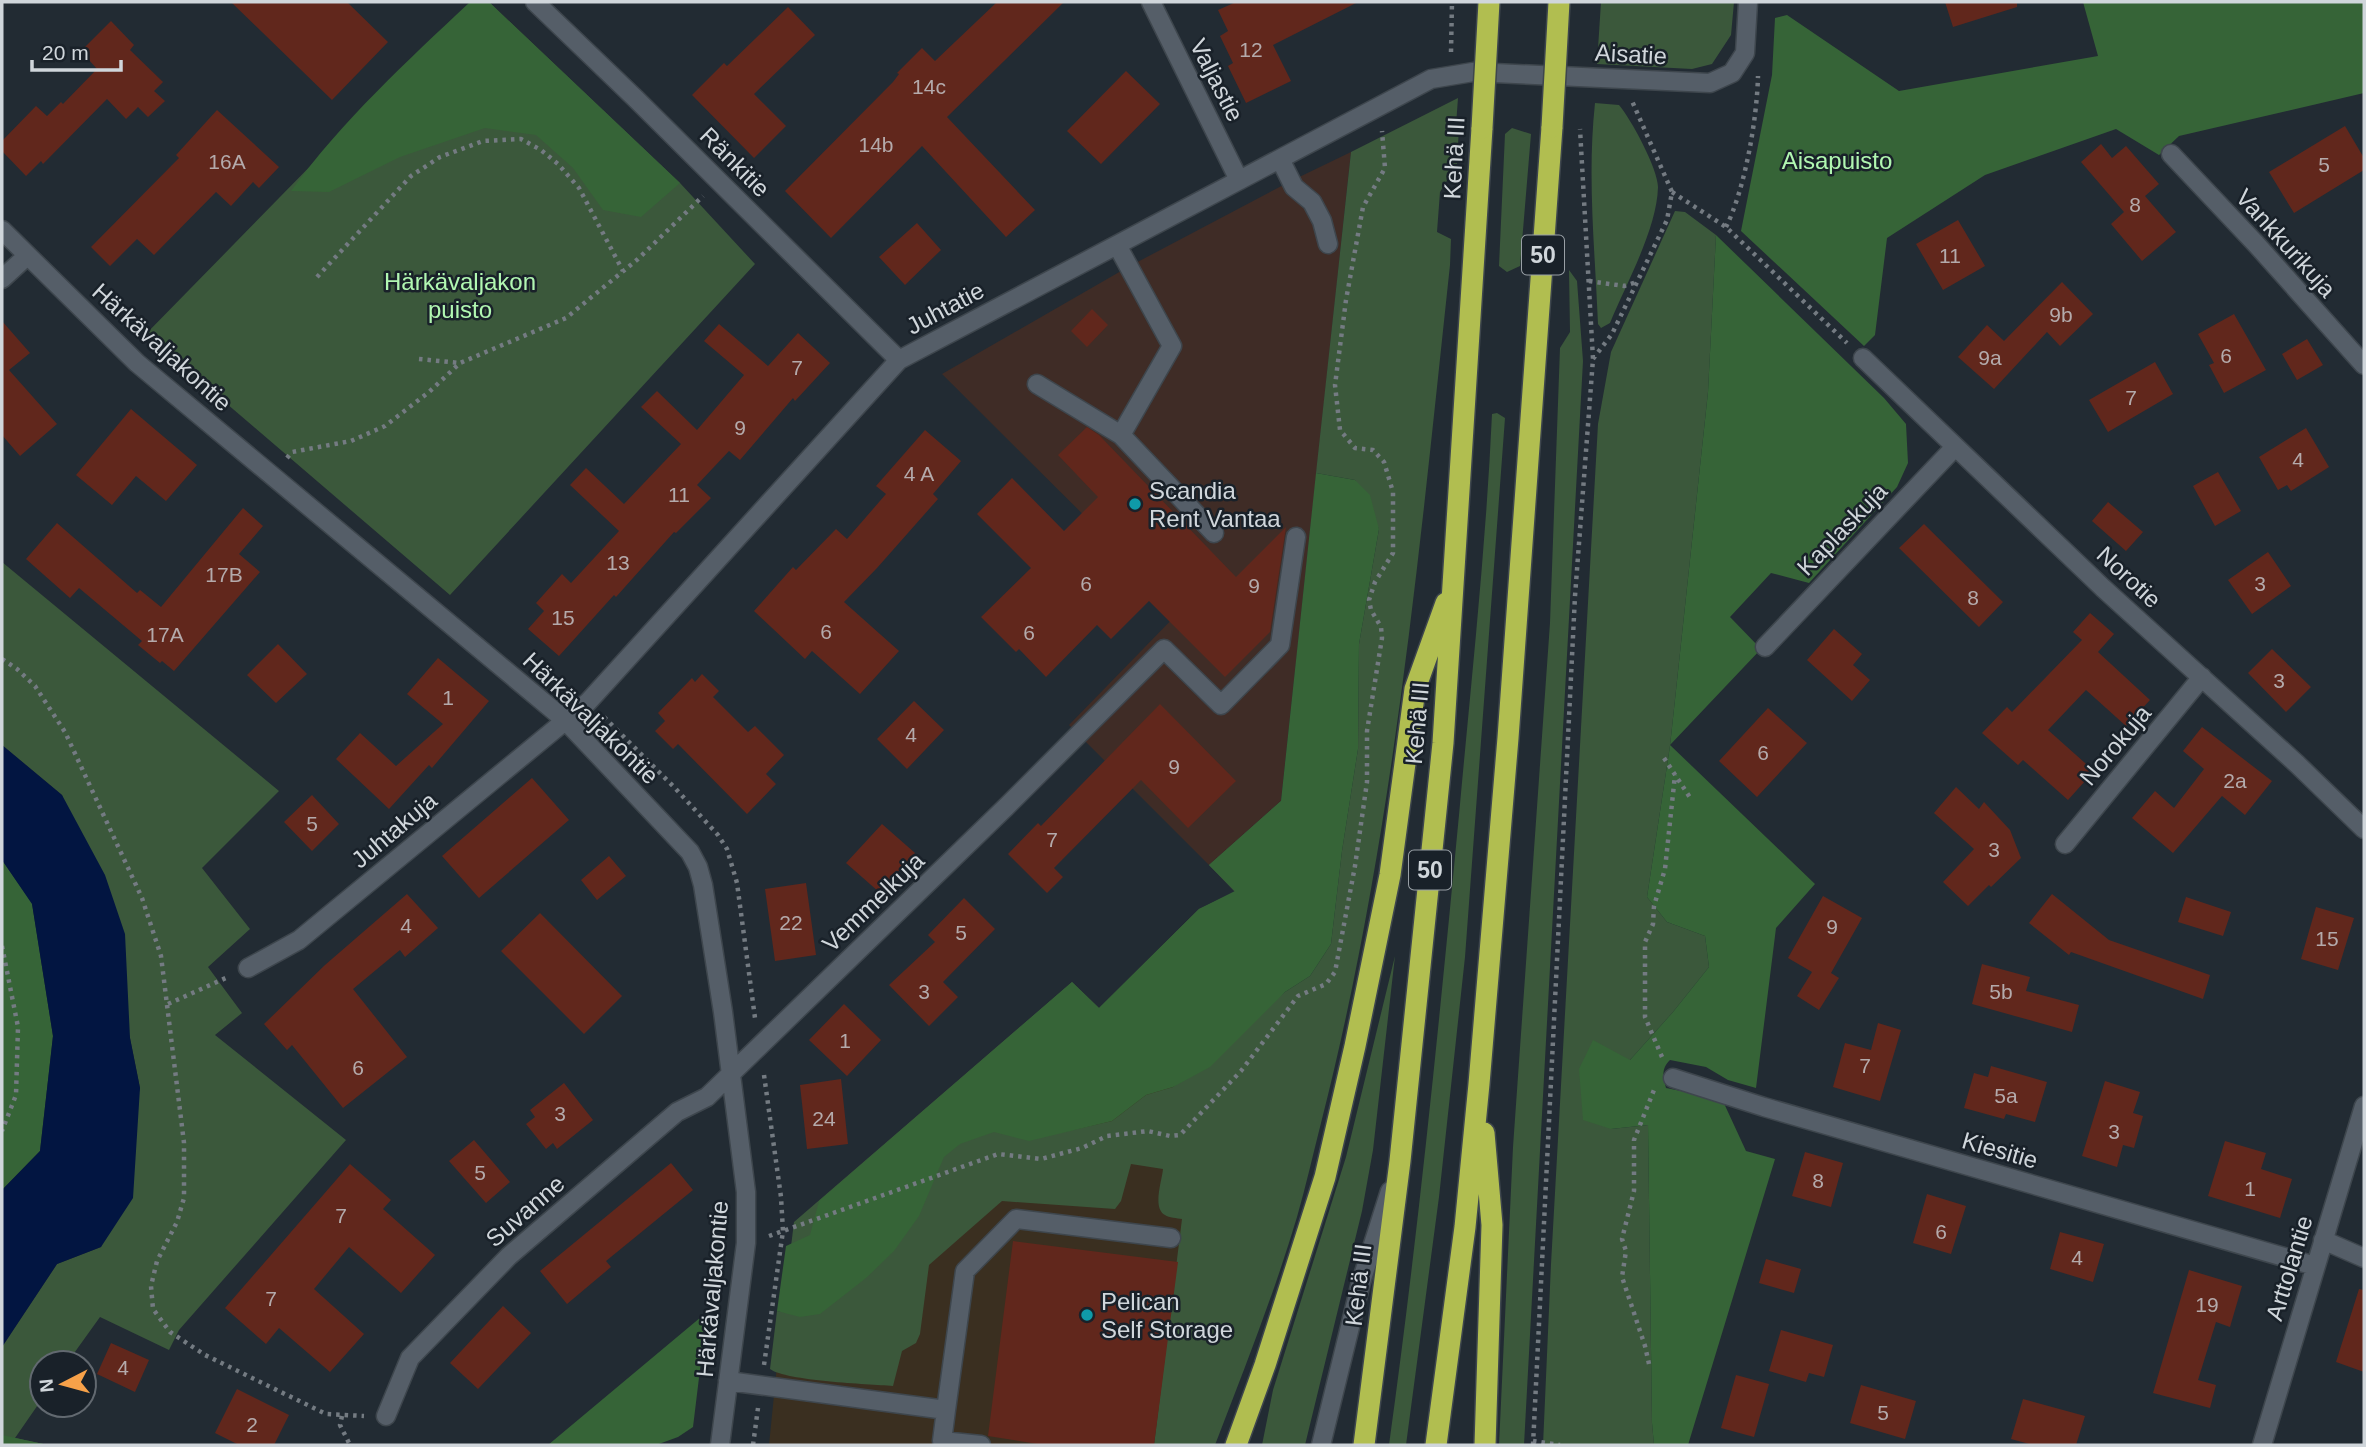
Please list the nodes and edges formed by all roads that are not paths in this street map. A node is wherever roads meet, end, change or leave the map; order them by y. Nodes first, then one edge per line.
1 (535, 2) edge
2 (1151, 2) edge
3 (1489, 2) edge
4 (1559, 2) edge
5 (1748, 2) edge
6 (1451, 74) joint
7 (2171, 154) dead end
8 (1280, 159) junction
9 (1239, 180) junction
10 (2, 230) edge
11 (1328, 244) dead end
12 (1117, 245) junction
13 (27, 257) junction
14 (2, 279) edge
15 (1863, 358) road end
16 (899, 360) junction
17 (2364, 365) edge
18 (1037, 384) dead end
19 (1121, 435) junction
20 (1955, 447) junction
21 (1214, 533) dead end
22 (1296, 537) dead end
23 (1455, 578) junction
24 (1765, 647) dead end
25 (2202, 677) junction
26 (565, 720) junction
27 (2364, 828) edge
28 (2065, 844) dead end
29 (248, 968) road end
30 (732, 1073) junction
31 (1673, 1078) road end
32 (1479, 1084) junction
33 (2364, 1106) edge
34 (1400, 1161) junction
35 (1171, 1238) dead end
36 (2323, 1240) junction
37 (2364, 1258) edge
38 (2315, 1266) junction
39 (728, 1381) junction
40 (946, 1409) junction
41 (386, 1416) dead end
42 (720, 1445) edge
43 (981, 1445) edge
44 (1237, 1445) edge
45 (1321, 1445) edge
46 (1364, 1445) edge
47 (1436, 1445) edge
48 (1485, 1445) edge
49 (2262, 1445) edge

1 - 16 street, Ränkitie
2 - 9 street, Valjastie
3 - 23 highway, Kehä III / 50, bridge
4 - 32 highway, 50, bridge
5 - 6 street, Aisatie
6 - 8 street, Juhtatie
7 - 17 street, Vankkurikuja
8 - 9 street, Juhtatie
8 - 11 street
9 - 12 street, Juhtatie
10 - 13 street, Härkävaljakontie
12 - 16 street, Juhtatie
12 - 19 street
13 - 14 street
13 - 26 street, Härkävaljakontie
15 - 20 street, Norotie
16 - 26 street, Juhtatie
18 - 19 street
19 - 21 street
20 - 24 street, Kaplaskuja
20 - 25 street, Norotie
22 - 30 street, Vemmelkuja
23 - 34 highway, Kehä III / 50
23 - 44 highway
25 - 27 street, Norotie
25 - 28 street, Norokuja
26 - 29 street, Juhtakuja
26 - 30 street, Härkävaljakontie
30 - 39 street, Härkävaljakontie
30 - 41 street, Suvanne
31 - 38 street, Kiesitie
32 - 47 highway, 50
32 - 48 highway
33 - 36 street, Arttolantie
34 - 45 street
34 - 46 highway, Kehä III / 50
35 - 40 street
36 - 37 street
36 - 38 street, Arttolantie
38 - 49 street, Arttolantie
39 - 40 street
39 - 42 street, Härkävaljakontie
40 - 43 street

